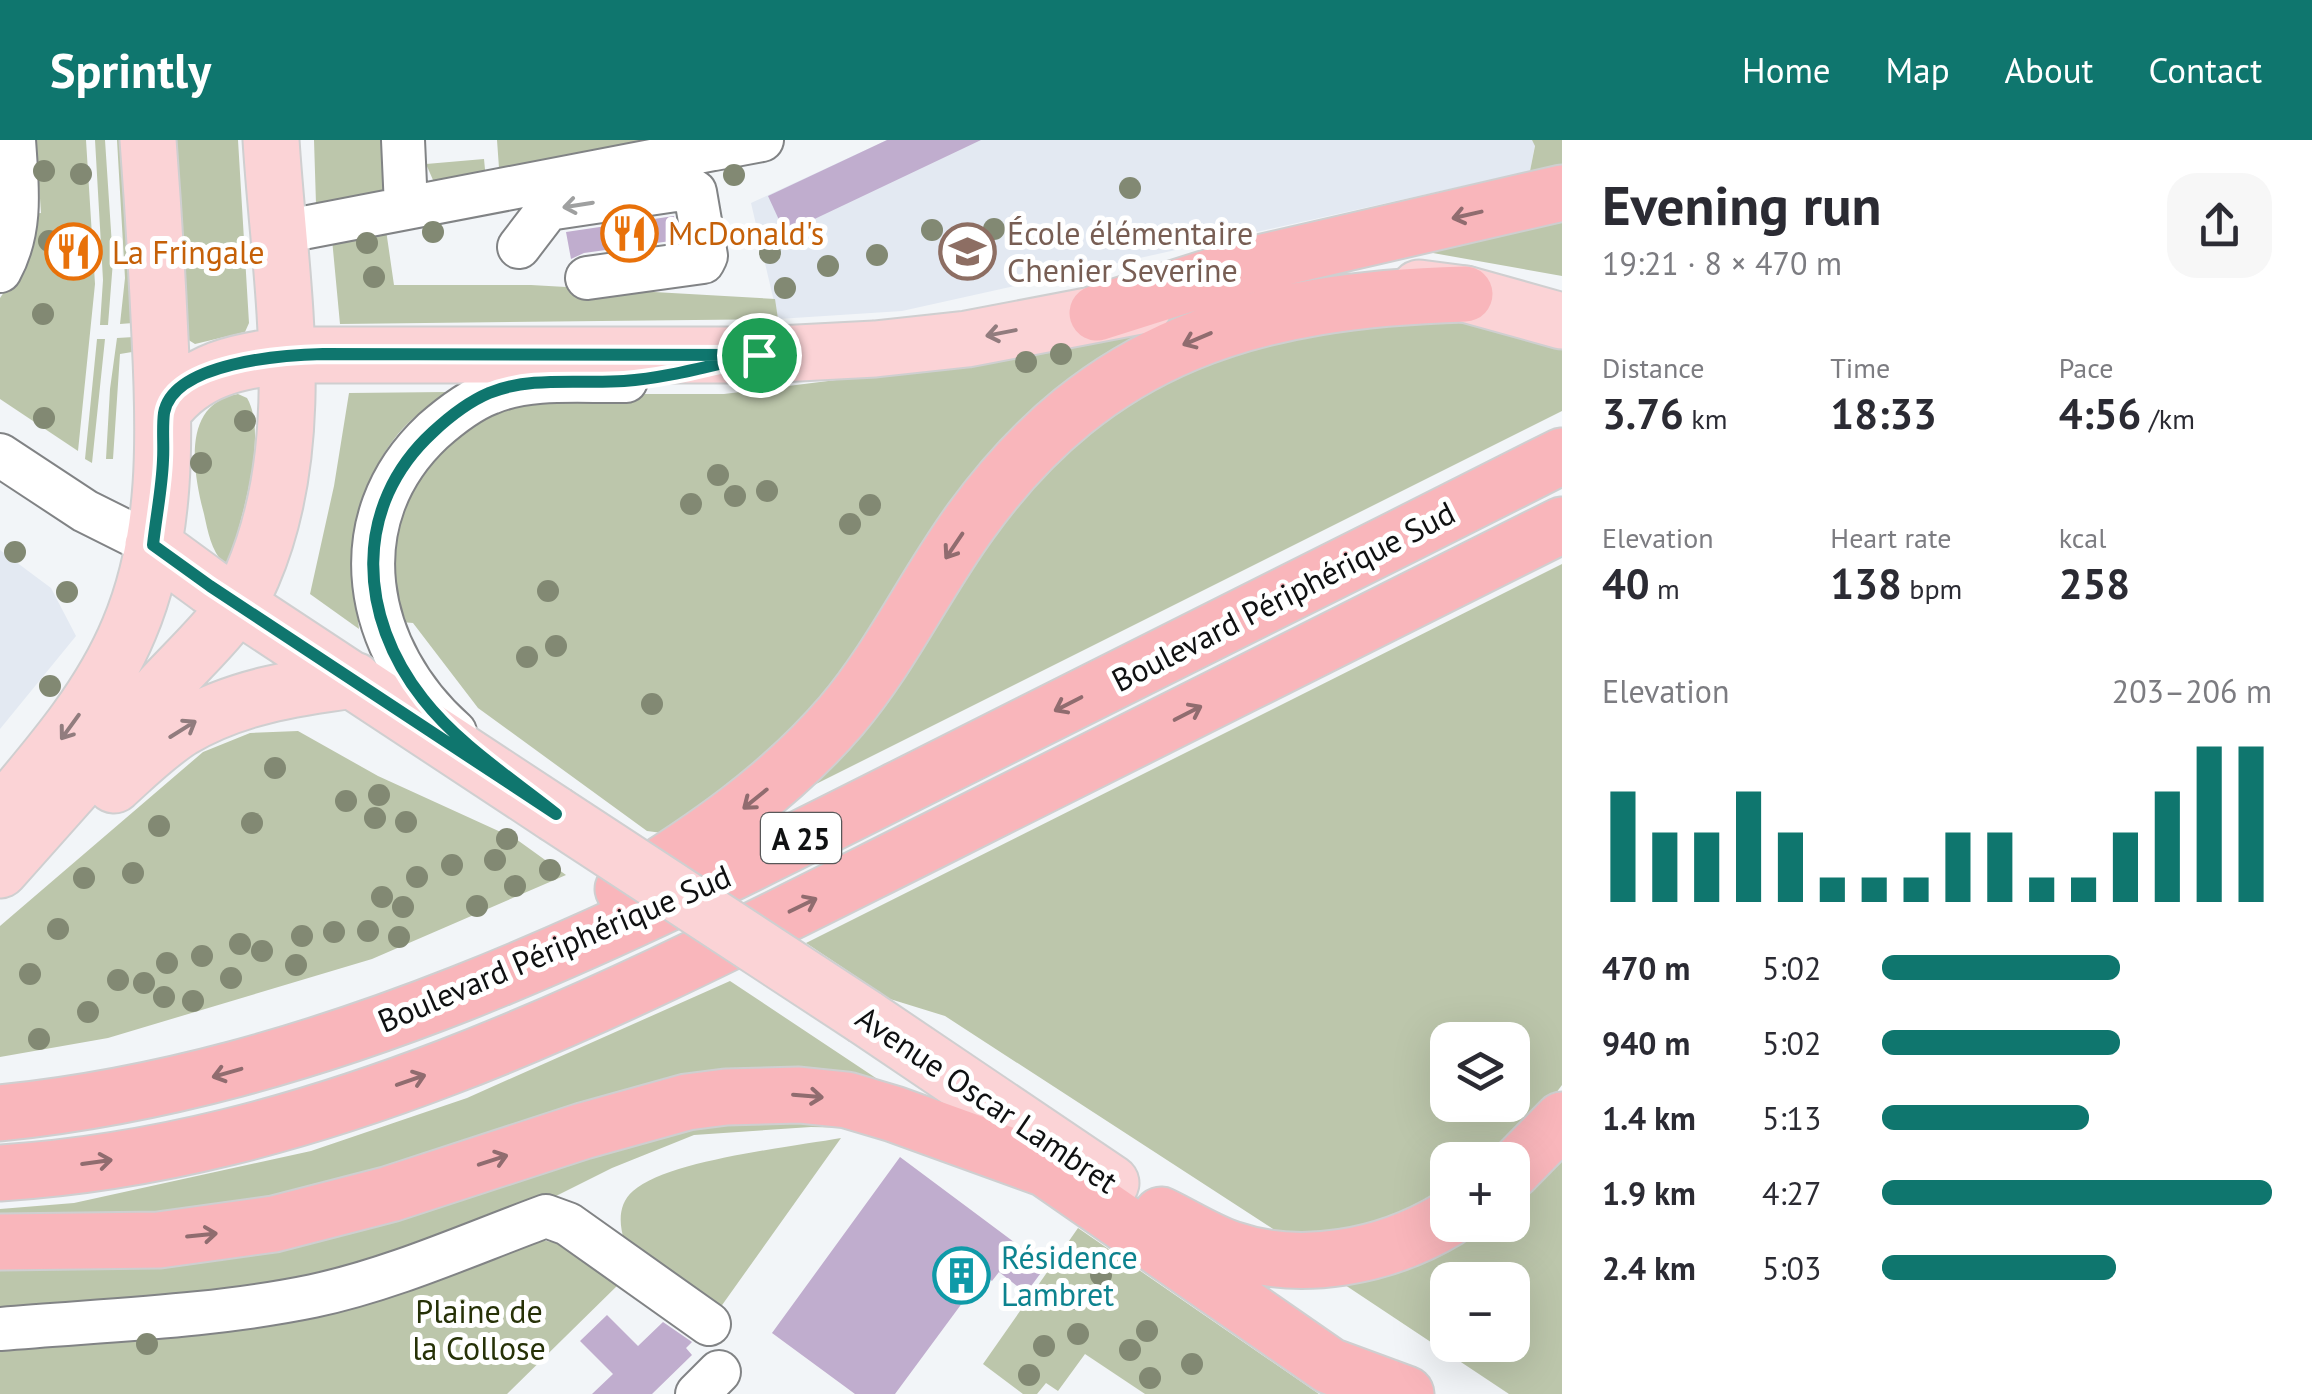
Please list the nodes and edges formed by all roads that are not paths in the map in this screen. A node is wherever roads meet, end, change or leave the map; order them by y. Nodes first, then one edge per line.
1 (14, 140) edge
2 (148, 140) edge
3 (271, 140) edge
4 (403, 140) edge
5 (762, 140) edge
6 (713, 144) edge
7 (1562, 193) edge
8 (406, 208) junction
9 (277, 232) junction
10 (519, 247) dead end
11 (0, 271) edge
12 (587, 278) dead end
13 (1464, 294) junction
14 (1097, 314) junction
15 (1562, 320) edge
16 (286, 355) junction
17 (759, 355) junction
18 (164, 410) junction
19 (0, 455) edge
20 (1562, 456) edge
21 (1562, 526) edge
22 (153, 545) junction
23 (237, 602) junction
24 (354, 680) junction
25 (556, 814) junction
26 (0, 816) edge
27 (0, 870) edge
28 (0, 880) edge
29 (290, 1055) junction
30 (0, 1112) edge
31 (1562, 1120) edge
32 (1530, 1153) edge
33 (0, 1173) edge
34 (1154, 1211) junction
35 (1430, 1228) edge
36 (0, 1242) edge
37 (708, 1324) dead end
38 (0, 1329) edge
39 (1409, 1394) edge

1 - 11 street
2 - 18 main road
3 - 9 main road
4 - 8 street
5 - 6 street
6 - 8 street
7 -> 14 highway
8 - 9 street
9 - 16 main road
12 -> 10 street
13 - 14 main road, Avenue Oscar Lambret
13 - 15 main road, Avenue Oscar Lambret
13 -> 29 highway
14 -> 17 main road, Avenue Oscar Lambret
16 - 17 main road, Avenue Oscar Lambret
16 - 18 main road, Avenue Oscar Lambret
16 - 23 main road
17 - 25 street, Avenue Oscar Lambret
18 - 22 main road
19 - 22 street
20 -> 29 highway, Boulevard Périphérique Sud / A 25
33 -> 21 highway, A 25
22 - 23 main road, Avenue Oscar Lambret
22 -> 26 main road
23 - 24 main road, Avenue Oscar Lambret
23 - 27 main road
24 - 25 main road, Avenue Oscar Lambret
28 -> 24 main road
25 - 34 main road, Avenue Oscar Lambret, bridge
29 -> 30 highway, Boulevard Périphérique Sud / A 25
31 - 32 highway
34 - 35 highway
34 - 39 main road, Avenue Oscar Lambret
36 -> 39 highway
37 - 38 street

